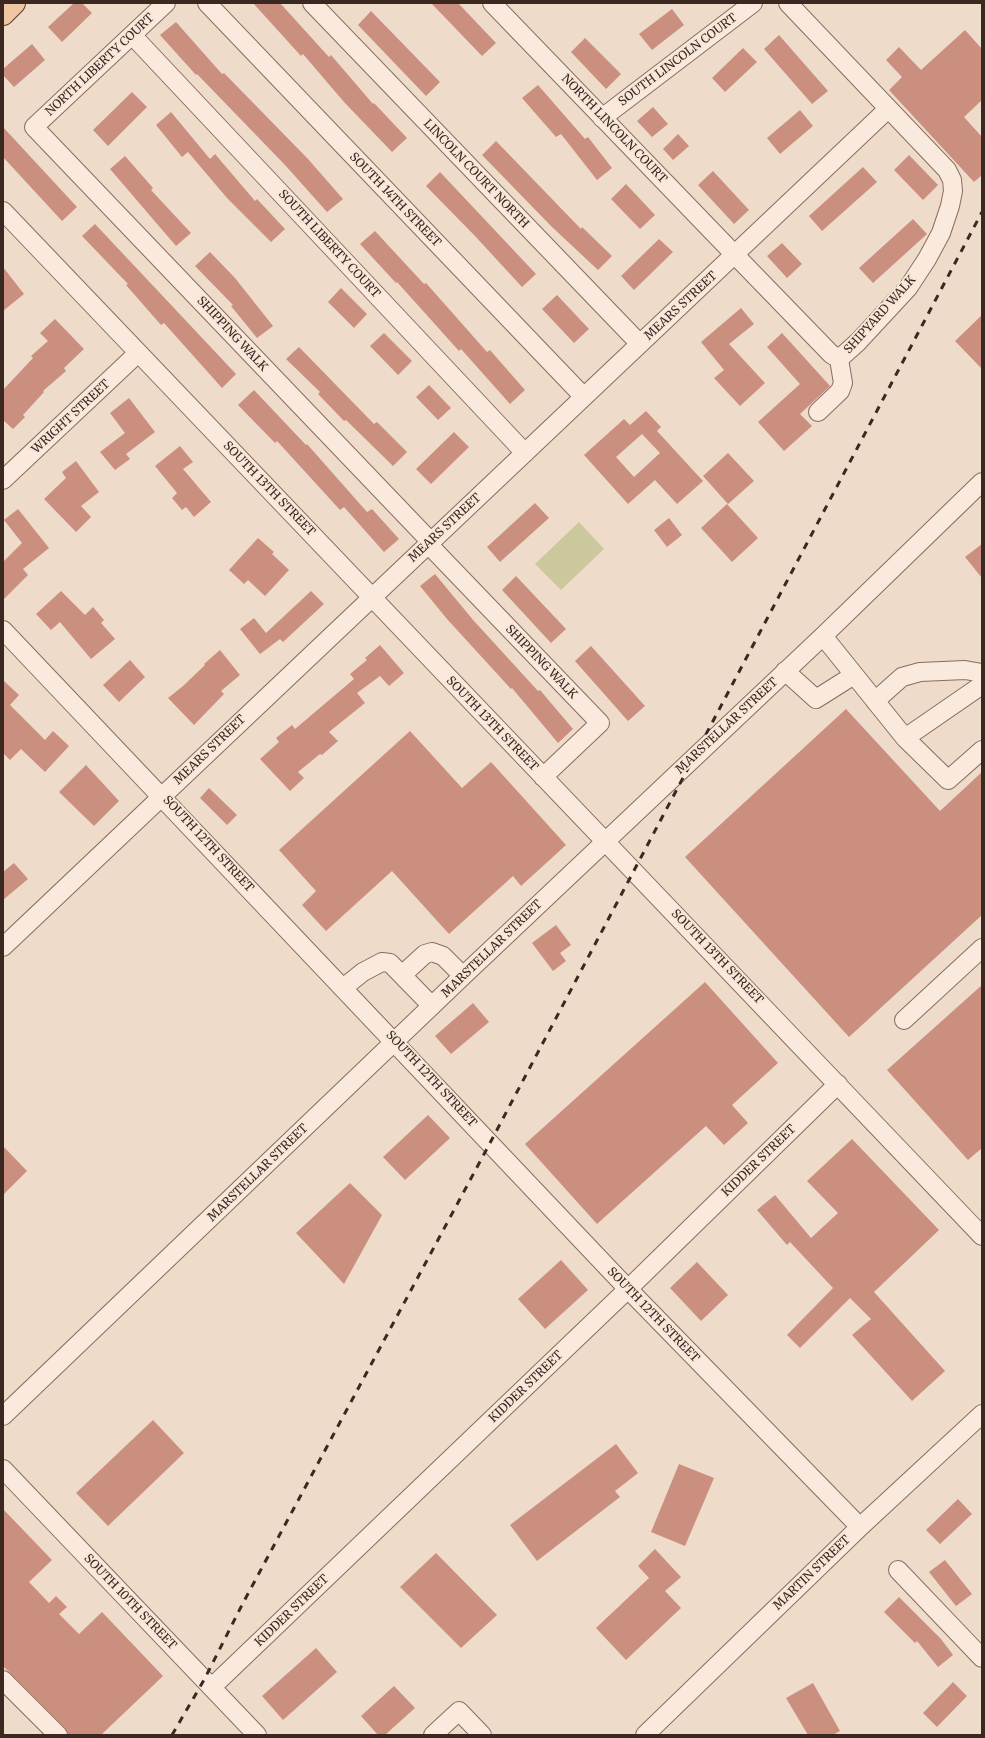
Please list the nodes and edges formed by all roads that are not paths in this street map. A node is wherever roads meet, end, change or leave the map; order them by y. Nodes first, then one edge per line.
1 (14, 3) edge
2 (166, 3) edge
3 (207, 3) edge
4 (312, 3) edge
5 (492, 3) edge
6 (753, 3) edge
7 (788, 3) edge
8 (3, 14) edge
9 (132, 35) junction
10 (888, 109) junction
11 (602, 118) junction
12 (34, 127) joint
13 (3, 211) edge
14 (734, 255) junction
15 (640, 344) junction
16 (138, 353) junction
17 (839, 359) junction
18 (584, 397) junction
19 (818, 412) dead end
20 (525, 452) junction
21 (3, 480) edge
22 (982, 482) edge
23 (429, 543) junction
24 (371, 597) junction
25 (3, 630) edge
26 (823, 636) junction
27 (785, 671) junction
28 (982, 673) edge
29 (854, 675) junction
30 (982, 685) edge
31 (875, 701) junction
32 (905, 738) junction
33 (982, 750) edge
34 (543, 777) junction
35 (162, 796) junction
36 (606, 841) junction
37 (3, 947) edge
38 (982, 948) edge
39 (402, 975) junction
40 (463, 976) junction
41 (343, 988) junction
42 (432, 1006) junction
43 (904, 1020) dead end
44 (395, 1042) junction
45 (838, 1084) junction
46 (982, 1236) edge
47 (628, 1289) junction
48 (982, 1414) edge
49 (3, 1416) edge
50 (3, 1469) edge
51 (860, 1527) junction
52 (898, 1570) dead end
53 (982, 1658) edge
54 (3, 1680) edge
55 (212, 1687) junction
56 (58, 1735) edge
57 (257, 1735) edge
58 (433, 1735) edge
59 (482, 1735) edge
60 (645, 1735) edge

1 - 8 main road
2 - 9 street, NORTH LIBERTY COURT
3 - 18 street, SOUTH 14TH STREET
4 - 15 street, LINCOLN COURT NORTH
5 - 11 street, NORTH LINCOLN COURT
6 - 11 street, SOUTH LINCOLN COURT
7 - 10 street, SHIPYARD WALK
9 - 12 street, NORTH LIBERTY COURT
9 - 20 street, SOUTH LIBERTY COURT
10 - 14 street, MEARS STREET
10 - 17 street, SHIPYARD WALK
11 - 14 street, NORTH LINCOLN COURT
12 - 23 street, SHIPPING WALK
13 - 16 street, SOUTH 13TH STREET
14 - 15 street, MEARS STREET
14 - 17 street, SHIPYARD WALK
15 - 18 street, MEARS STREET
16 - 21 street, WRIGHT STREET
16 - 24 street, SOUTH 13TH STREET
17 - 19 street
18 - 20 street, MEARS STREET
20 - 23 street, MEARS STREET
22 - 26 street, MARSTELLAR STREET
23 - 24 street, MEARS STREET
23 - 34 street, SHIPPING WALK
24 - 34 street, SOUTH 13TH STREET
24 - 35 street, MEARS STREET
25 - 35 street, SOUTH 12TH STREET
26 - 27 street, MARSTELLAR STREET
26 - 29 street
27 - 29 street
27 - 36 street, MARSTELLAR STREET
28 - 31 street
29 - 31 street
30 - 32 street
31 - 32 street
32 - 33 street
34 - 36 street, SOUTH 13TH STREET
35 - 37 street, MEARS STREET
35 - 41 street, SOUTH 12TH STREET
36 - 40 street, MARSTELLAR STREET
36 - 45 street, SOUTH 13TH STREET
38 - 43 street
39 - 40 street
39 - 41 street
39 - 42 street
40 - 42 street, MARSTELLAR STREET
41 - 44 street, SOUTH 12TH STREET
42 - 44 street, MARSTELLAR STREET
44 - 47 street, SOUTH 12TH STREET
44 - 49 street, MARSTELLAR STREET
45 - 46 street, SOUTH 13TH STREET
45 - 47 street, KIDDER STREET
47 - 51 street, SOUTH 12TH STREET
47 - 55 street, KIDDER STREET
48 - 51 street, MARTIN STREET
50 - 55 street, SOUTH 10TH STREET
51 - 60 street, MARTIN STREET
52 - 53 street
54 - 56 street
55 - 57 street, SOUTH 10TH STREET
58 - 59 street

